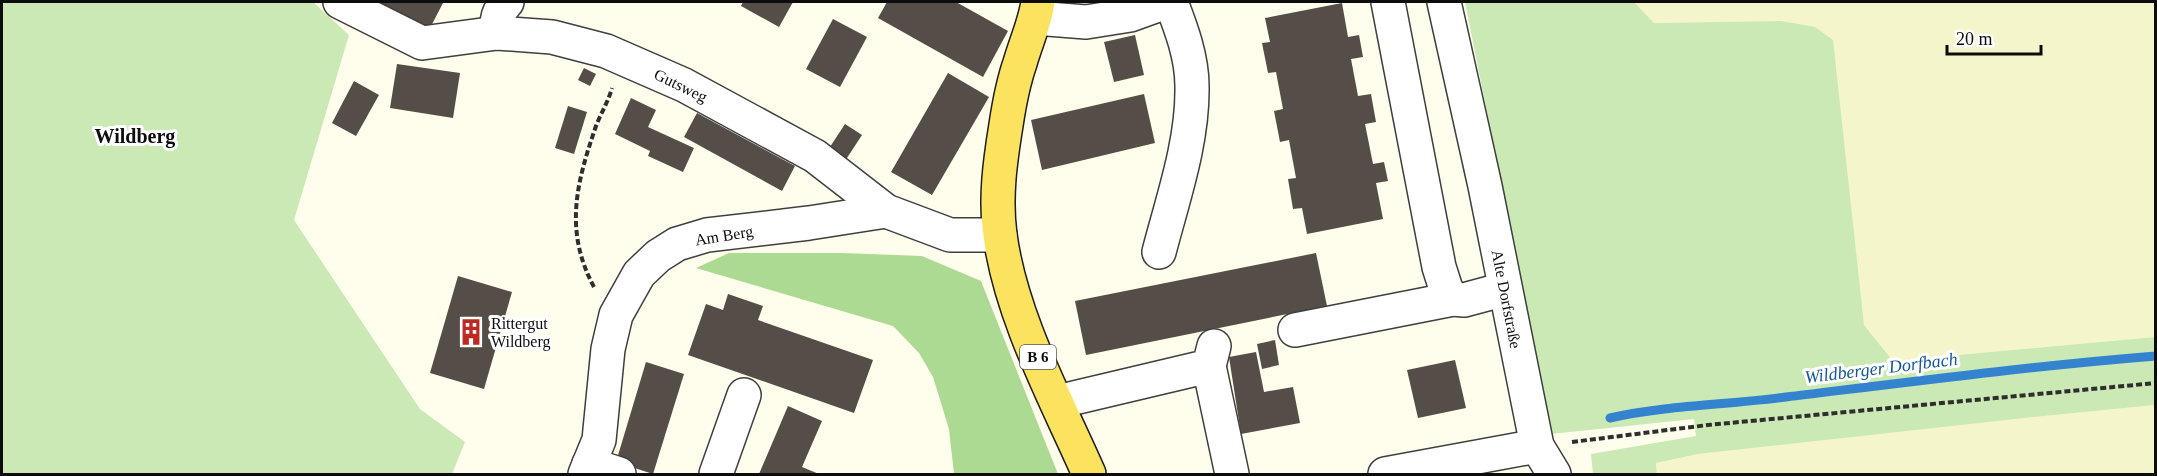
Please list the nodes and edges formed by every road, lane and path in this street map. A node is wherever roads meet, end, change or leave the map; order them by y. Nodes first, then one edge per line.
1 (340, 2) edge
2 (507, 2) edge
3 (1166, 2) edge
4 (1171, 2) edge
5 (1388, 2) edge
6 (1444, 2) edge
7 (1036, 10) edge
8 (497, 33) junction
9 (615, 55) junction
10 (886, 211) junction
11 (1000, 235) junction
12 (1160, 252) dead end
13 (1505, 289) junction
14 (1453, 299) junction
15 (616, 315) junction
16 (1295, 330) dead end
17 (2156, 383) edge
18 (744, 395) dead end
19 (1057, 402) junction
20 (1537, 446) junction
21 (597, 471) edge
22 (716, 474) edge
23 (1089, 474) edge
24 (1232, 474) edge
25 (1384, 474) edge
26 (1554, 474) edge

1 - 8 street, Gutsweg
2 - 8 street
3 - 7 street
4 - 12 street
5 - 14 street
6 - 13 street, Alte Dorfstraße
7 - 11 main road, B 6
8 - 9 street, Gutsweg
9 - 10 street, Gutsweg
9 - 15 path
10 - 11 street, Gutsweg
10 - 15 street, Am Berg
11 - 19 main road, B 6
13 - 14 street
13 - 20 street, Alte Dorfstraße
14 - 16 street
15 - 21 street, Am Berg
17 - 20 path
18 - 22 street
19 - 23 main road, B 6
19 - 24 street
20 - 25 street
20 - 26 street, Alte Dorfstraße

